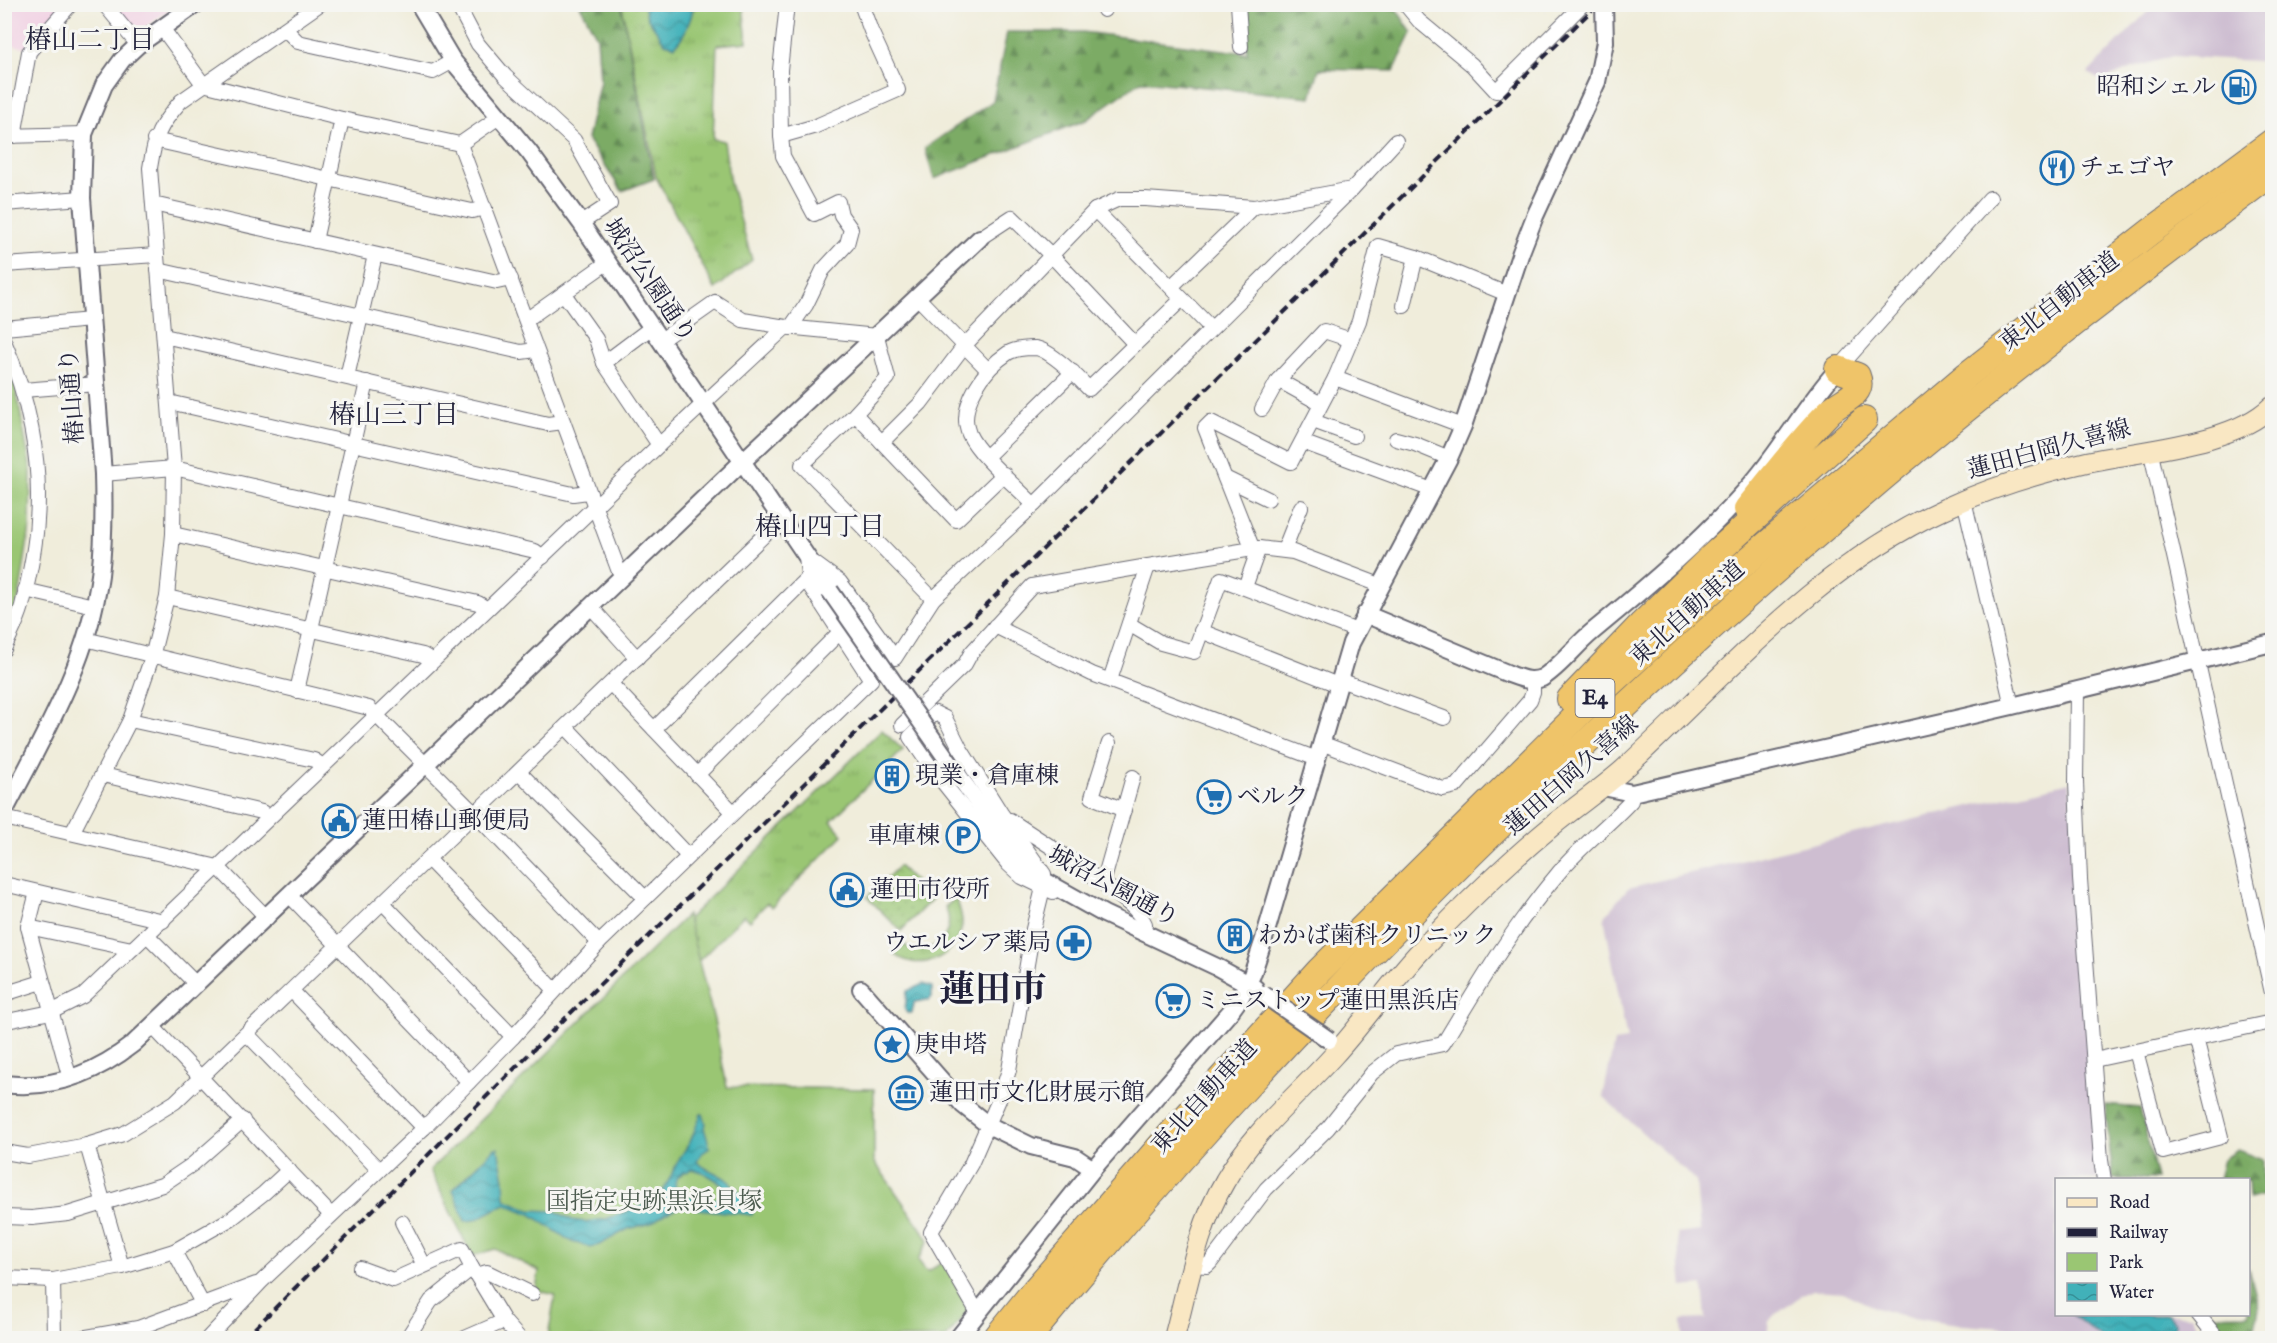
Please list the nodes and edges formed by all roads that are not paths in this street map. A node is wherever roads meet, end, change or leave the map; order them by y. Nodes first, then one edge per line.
1 (71, 4) edge
2 (104, 4) edge
3 (196, 4) edge
4 (320, 4) edge
5 (419, 4) edge
6 (457, 4) edge
7 (787, 4) edge
8 (861, 4) edge
9 (1238, 4) edge
10 (1405, 4) edge
11 (1583, 4) edge
12 (1604, 4) edge
13 (162, 28) junction
14 (285, 29) junction
15 (138, 45) junction
16 (1241, 47) dead end
17 (453, 61) junction
18 (203, 84) junction
19 (499, 117) junction
20 (342, 119) junction
21 (84, 134) junction
22 (9, 136) edge
23 (781, 136) junction
24 (154, 140) junction
25 (1396, 141) dead end
26 (2272, 142) edge
27 (460, 144) junction
28 (2272, 173) edge
29 (330, 179) junction
30 (1352, 189) junction
31 (82, 198) junction
32 (1990, 198) dead end
33 (4, 204) edge
34 (153, 204) junction
35 (1254, 207) junction
36 (485, 208) junction
37 (1095, 210) junction
38 (582, 223) junction
39 (980, 238) joint
40 (315, 241) junction
41 (156, 255) junction
42 (375, 255) junction
43 (1051, 255) junction
44 (1416, 257) junction
45 (86, 259) junction
46 (608, 262) junction
47 (4, 265) edge
48 (158, 270) junction
49 (511, 279) junction
50 (1171, 287) junction
51 (564, 294) junction
52 (1507, 294) junction
53 (918, 298) junction
54 (1182, 299) junction
55 (1404, 306) dead end
56 (361, 316) junction
57 (91, 320) junction
58 (526, 320) junction
59 (788, 327) junction
60 (4, 328) edge
61 (1211, 328) junction
62 (657, 334) junction
63 (164, 336) junction
64 (877, 336) junction
65 (4, 340) edge
66 (1351, 340) junction
67 (1135, 344) junction
68 (964, 346) junction
69 (536, 350) junction
70 (604, 363) junction
71 (1838, 369) junction
72 (988, 370) junction
73 (1073, 372) junction
74 (346, 377) junction
75 (1335, 378) junction
76 (1278, 380) junction
77 (367, 382) junction
78 (97, 384) junction
79 (22, 390) junction
80 (168, 402) junction
81 (703, 404) junction
82 (1321, 404) junction
83 (2272, 406) edge
84 (1262, 408) dead end
85 (855, 414) junction
86 (1864, 420) dead end
87 (1313, 421) junction
88 (563, 422) junction
89 (1463, 426) junction
90 (1354, 436) dead end
91 (1396, 439) dead end
92 (882, 442) junction
93 (1302, 442) junction
94 (353, 444) junction
95 (658, 445) junction
96 (2150, 449) junction
97 (986, 457) junction
98 (1449, 458) junction
99 (743, 462) junction
100 (174, 468) junction
101 (103, 474) junction
102 (1004, 474) junction
103 (1225, 478) junction
104 (1432, 490) junction
105 (588, 492) junction
106 (1268, 499) dead end
107 (1964, 500) junction
108 (339, 505) junction
109 (1034, 505) junction
110 (594, 507) junction
111 (1301, 507) dead end
112 (781, 519) junction
113 (173, 534) junction
114 (1256, 548) junction
115 (1284, 550) junction
116 (807, 556) junction
117 (543, 557) junction
118 (1707, 561) junction
119 (1148, 566) junction
120 (325, 568) junction
121 (624, 575) junction
122 (808, 577) junction
123 (1380, 585) junction
124 (1245, 587) junction
125 (25, 590) junction
126 (167, 597) junction
127 (933, 599) junction
128 (94, 606) junction
129 (591, 608) junction
130 (487, 609) junction
131 (1365, 614) junction
132 (1129, 624) junction
133 (995, 626) junction
134 (311, 629) junction
135 (1201, 631) junction
136 (1357, 631) junction
137 (839, 633) junction
138 (85, 639) junction
139 (2272, 643) edge
140 (4, 649) edge
141 (152, 657) junction
142 (637, 658) junction
143 (433, 661) junction
144 (2199, 661) junction
145 (1110, 680) junction
146 (1533, 680) junction
147 (1339, 683) junction
148 (611, 684) junction
149 (297, 691) junction
150 (2077, 691) junction
151 (2012, 706) junction
152 (378, 715) junction
153 (1444, 718) dead end
154 (130, 720) junction
155 (902, 725) dead end
156 (566, 727) junction
157 (654, 729) junction
158 (1109, 743) dead end
159 (1319, 751) junction
160 (426, 765) junction
161 (323, 766) junction
162 (519, 772) junction
163 (103, 775) junction
164 (697, 775) junction
165 (1133, 777) dead end
166 (1603, 787) junction
167 (1632, 793) junction
168 (1124, 810) junction
169 (4, 812) edge
170 (733, 812) junction
171 (1001, 813) junction
172 (475, 814) junction
173 (4, 818) edge
174 (268, 818) junction
175 (72, 833) junction
176 (687, 855) junction
177 (428, 859) junction
178 (1430, 860) junction
179 (218, 867) junction
180 (1103, 883) junction
181 (4, 884) edge
182 (1050, 889) junction
183 (38, 892) junction
184 (290, 896) junction
185 (645, 898) junction
186 (384, 903) junction
187 (267, 918) junction
188 (163, 921) junction
189 (28, 927) junction
190 (1143, 933) junction
191 (147, 935) junction
192 (599, 943) junction
193 (338, 946) junction
194 (132, 949) junction
195 (42, 982) junction
196 (1248, 983) junction
197 (197, 985) junction
198 (861, 989) dead end
199 (555, 990) junction
200 (292, 991) junction
201 (2272, 993) edge
202 (4, 994) edge
203 (51, 1012) junction
204 (12, 1020) dead end
205 (2272, 1022) edge
206 (153, 1027) junction
207 (247, 1034) junction
208 (513, 1037) junction
209 (2196, 1038) junction
210 (1335, 1044) junction
211 (2136, 1051) junction
212 (2094, 1060) junction
213 (202, 1077) junction
214 (70, 1079) junction
215 (469, 1083) junction
216 (4, 1084) edge
217 (243, 1120) junction
218 (988, 1125) junction
219 (424, 1128) junction
220 (87, 1145) junction
221 (4, 1152) edge
222 (1093, 1169) junction
223 (289, 1170) junction
224 (380, 1170) junction
225 (2104, 1178) edge
226 (104, 1205) junction
227 (332, 1215) junction
228 (4, 1217) edge
229 (402, 1222) dead end
230 (174, 1251) junction
231 (424, 1265) junction
232 (1193, 1265) junction
233 (122, 1267) junction
234 (360, 1268) dead end
235 (475, 1271) junction
236 (4, 1278) edge
237 (53, 1280) junction
238 (261, 1282) junction
239 (532, 1294) dead end
240 (203, 1305) junction
241 (978, 1313) junction
242 (2200, 1316) edge
243 (504, 1321) junction
244 (54, 1338) edge
245 (81, 1338) edge
246 (208, 1338) edge
247 (407, 1338) edge
248 (465, 1338) edge
249 (519, 1338) edge
250 (958, 1338) edge
251 (996, 1338) edge
252 (1028, 1338) edge
253 (1174, 1338) edge
254 (2217, 1338) edge

1 - 22 street
2 - 15 street
3 - 13 street, 椿山通り
4 - 14 street
5 - 17 street, 城沼公園通り
6 - 38 street
7 - 23 street
8 - 23 street
9 - 16 street
10 - 11 street
12 - 52 street
13 - 15 street, 椿山通り
13 - 18 street
14 - 17 street
14 - 18 street
15 - 21 street, 椿山通り
17 - 19 street, 城沼公園通り
18 - 20 street
18 - 24 street
19 - 27 street
19 - 38 street, 城沼公園通り
20 - 27 street
20 - 29 street
21 - 22 street
21 - 31 street, 椿山通り
23 - 59 street
24 - 29 street
24 - 34 street
25 - 30 street
26 - 178 highway, 東北自動車道 / E4
27 - 36 street
28 - 252 highway, 東北自動車道 / E4
29 - 36 street
29 - 40 street
30 - 35 street
30 - 61 street
31 - 33 street
31 - 45 street, 椿山通り
32 - 71 street
34 - 40 street
34 - 41 street
35 - 37 street
35 - 50 street
36 - 49 street
37 - 43 street
37 - 50 street
38 - 46 street, 城沼公園通り
39 - 43 street
39 - 53 street
40 - 42 street
41 - 45 street
41 - 48 street
42 - 49 street
42 - 56 street
43 - 67 street
43 - 68 street
44 - 52 street
44 - 55 street
44 - 66 street
45 - 47 street
45 - 57 street, 椿山通り
46 - 51 street
46 - 62 street, 城沼公園通り
48 - 56 street
48 - 63 street
49 - 58 street
50 - 54 street
51 - 58 street
51 - 70 street
52 - 89 street
53 - 64 street
53 - 68 street
54 - 61 street
54 - 67 street
56 - 69 street
56 - 74 street
57 - 60 street
57 - 78 street, 椿山通り
58 - 69 street
59 - 62 street
59 - 64 street
59 - 81 street
61 - 109 street
62 - 70 street
62 - 81 street, 城沼公園通り
63 - 74 street
63 - 80 street
64 - 85 street
64 - 99 street
65 - 79 street
66 - 75 street
66 - 76 street
67 - 73 street
68 - 72 street
68 - 92 street
69 - 88 street
70 - 95 street
71 - 118 highway
71 - 146 street
72 - 73 street
72 - 97 street
73 - 97 street
74 - 77 street
75 - 82 street
75 - 89 street
76 - 82 street
76 - 84 street
77 - 88 street
77 - 94 street
78 - 79 street
78 - 101 street, 椿山通り
79 - 125 street
80 - 94 street
80 - 100 street
81 - 95 street
81 - 99 street, 城沼公園通り
82 - 87 street
83 - 96 main road, 蓮田白岡久喜線
85 - 92 street
85 - 127 street
86 - 118 highway
87 - 90 street
87 - 93 street
88 - 105 street
89 - 98 street
91 - 98 street
92 - 102 street
93 - 103 street
93 - 104 street
94 - 105 street
94 - 108 street
95 - 110 street
96 - 107 main road, 蓮田白岡久喜線
96 - 144 street
97 - 102 street
98 - 104 street
99 - 112 street, 城沼公園通り
99 - 121 street
100 - 101 street
100 - 108 street
100 - 113 street
101 - 128 street, 椿山通り
102 - 109 street
103 - 106 street
103 - 114 street
104 - 123 street
105 - 110 street
107 - 151 street
107 - 166 main road, 蓮田白岡久喜線
108 - 117 street
108 - 120 street
109 - 127 street
110 - 117 street
110 - 121 street
111 - 115 street
112 - 116 street, 城沼公園通り
112 - 142 street
113 - 120 street
113 - 126 street
114 - 115 street
114 - 119 street
114 - 124 street
115 - 123 street
116 - 122 street
116 - 127 street
116 - 182 street, 城沼公園通り, bridge
117 - 130 street
118 - 178 highway
119 - 132 street
119 - 133 street
120 - 130 street
120 - 134 street
121 - 129 street
122 - 137 street
122 - 157 street
123 - 131 street
124 - 135 street
124 - 136 street
125 - 128 street
125 - 140 street
126 - 134 street
126 - 141 street
128 - 138 street, 椿山通り
129 - 142 street
129 - 160 street
130 - 143 street
131 - 136 street
131 - 146 street
132 - 135 street
132 - 145 street
133 - 145 street
133 - 155 street
134 - 143 street
134 - 149 street
135 - 147 street
136 - 147 street
137 - 164 street
137 - 170 street
138 - 141 street
138 - 169 street, 椿山通り
139 - 144 street
141 - 149 street
141 - 154 street
142 - 148 street
143 - 152 street
144 - 150 street
144 - 201 street
145 - 159 street
146 - 159 street
147 - 153 street
147 - 159 street
148 - 156 street
148 - 157 street
149 - 152 street
150 - 151 street
150 - 212 street
151 - 167 street
152 - 160 street
152 - 161 street
154 - 161 street
154 - 163 street
156 - 162 street
156 - 176 street
157 - 164 street
158 - 168 street
159 - 196 street
160 - 172 street
160 - 184 street
161 - 174 street
162 - 172 street
162 - 185 street
163 - 174 street
163 - 175 street
164 - 170 street
165 - 168 street
166 - 167 street
166 - 210 main road, 蓮田白岡久喜線
167 - 232 street
168 - 180 street
170 - 176 street
171 - 180 street
171 - 182 street
171 - 182 street
172 - 177 street
172 - 192 street
173 - 175 street
174 - 179 street
175 - 179 street
176 - 185 street
177 - 186 street
177 - 199 street
178 - 251 highway, 東北自動車道 / E4
179 - 187 street
179 - 188 street
180 - 190 street
181 - 183 street
182 - 190 street, 城沼公園通り
182 - 218 street
183 - 188 street
183 - 189 street
184 - 187 street
184 - 193 street
185 - 192 street
186 - 193 street
186 - 208 street
187 - 197 street
188 - 191 street
189 - 194 street
189 - 195 street
190 - 196 street, 城沼公園通り
191 - 194 street
191 - 197 street
192 - 199 street
193 - 200 street
193 - 215 street
194 - 203 street
195 - 202 street
195 - 203 street
196 - 210 street, 城沼公園通り, bridge
196 - 222 street
197 - 206 street
198 - 218 street
199 - 208 street
200 - 207 street
200 - 219 street
203 - 204 street
203 - 214 street
205 - 209 street
206 - 213 street
206 - 214 street
207 - 213 street
207 - 224 street
208 - 215 street
209 - 211 street
209 - 211 street
210 - 232 main road, 蓮田白岡久喜線
211 - 212 street
212 - 225 street
213 - 217 street
213 - 220 street
214 - 216 street
215 - 219 street
217 - 223 street
217 - 226 street
218 - 222 street
218 - 241 street
219 - 224 street
220 - 221 street
220 - 226 street
222 - 241 street
223 - 227 street
223 - 230 street
224 - 227 street
226 - 228 street
226 - 233 street
227 - 238 street
229 - 231 street
230 - 233 street
230 - 240 street
231 - 234 street
231 - 235 street
232 - 253 main road, 蓮田白岡久喜線
233 - 237 street
235 - 239 street
235 - 243 street
235 - 247 street
236 - 237 street
237 - 244 street
238 - 240 street
238 - 246 street
240 - 245 street
241 - 250 street
242 - 254 street
243 - 248 street
243 - 249 street

